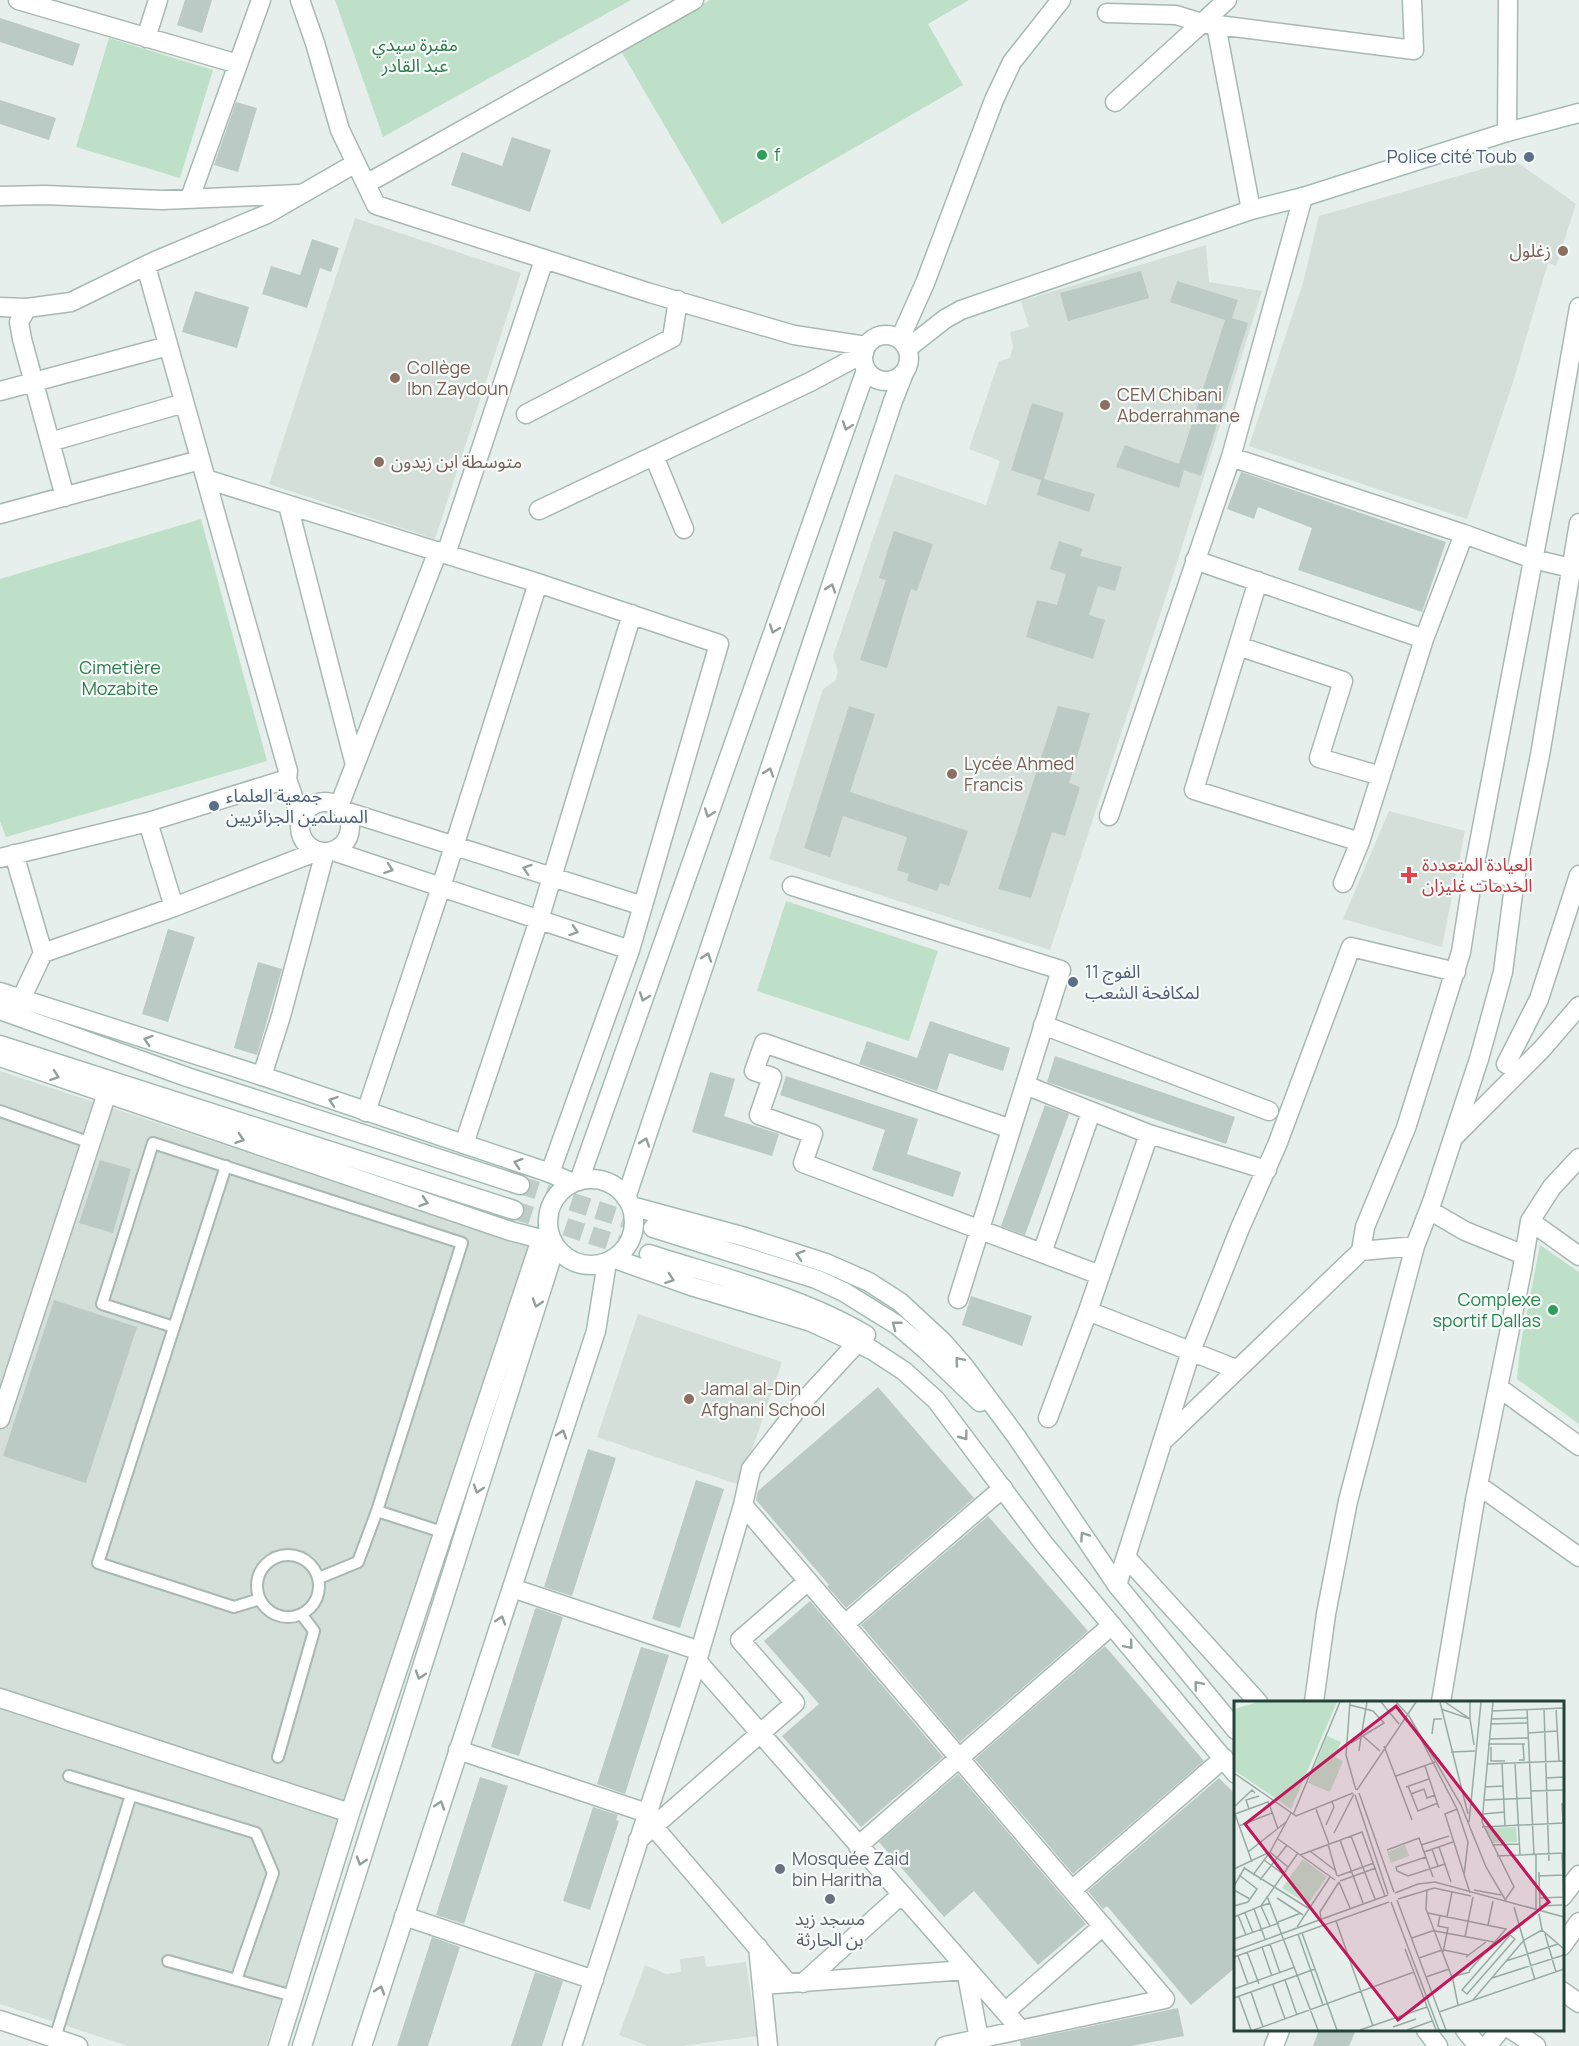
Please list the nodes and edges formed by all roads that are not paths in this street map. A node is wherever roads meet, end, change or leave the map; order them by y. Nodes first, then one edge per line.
1 (18, 0) edge
2 (158, 0) edge
3 (261, 0) edge
4 (300, 0) edge
5 (694, 0) edge
6 (1061, 0) edge
7 (1227, 0) edge
8 (1412, 0) edge
9 (1508, 0) edge
10 (1107, 13) dead end
11 (1209, 24) junction
12 (146, 38) junction
13 (238, 64) junction
14 (1115, 102) dead end
15 (1579, 113) edge
16 (1507, 132) junction
17 (356, 164) junction
18 (366, 184) junction
19 (304, 193) junction
20 (0, 196) edge
21 (190, 198) junction
22 (1303, 198) junction
23 (1251, 210) junction
24 (544, 260) junction
25 (146, 266) junction
26 (678, 300) junction
27 (1579, 307) edge
28 (0, 308) edge
29 (27, 308) junction
30 (0, 315) edge
31 (904, 344) junction
32 (168, 346) junction
33 (865, 356) junction
34 (904, 373) junction
35 (34, 382) junction
36 (0, 391) edge
37 (184, 403) junction
38 (526, 414) dead end
39 (50, 442) junction
40 (654, 456) junction
41 (1230, 457) junction
42 (200, 460) junction
43 (206, 479) junction
44 (64, 497) junction
45 (288, 505) junction
46 (539, 510) dead end
47 (0, 514) edge
48 (1579, 523) edge
49 (684, 529) dead end
50 (1464, 534) junction
51 (442, 553) junction
52 (1533, 559) junction
53 (1195, 560) junction
54 (1571, 568) junction
55 (1258, 581) junction
56 (538, 583) junction
57 (632, 614) junction
58 (1424, 639) junction
59 (1238, 646) junction
60 (355, 765) junction
61 (1381, 776) junction
62 (287, 779) junction
63 (342, 809) junction
64 (1109, 816) dead end
65 (301, 819) junction
66 (148, 822) junction
67 (1360, 842) junction
68 (454, 846) junction
69 (325, 851) junction
70 (7, 856) edge
71 (1474, 869) junction
72 (1579, 875) edge
73 (551, 877) junction
74 (1515, 878) junction
75 (1343, 883) dead end
76 (792, 886) dead end
77 (441, 887) junction
78 (643, 906) junction
79 (174, 907) junction
80 (539, 920) junction
81 (630, 950) junction
82 (43, 953) junction
83 (1456, 972) junction
84 (0, 992) edge
85 (21, 999) junction
86 (1579, 1006) edge
87 (0, 1010) edge
88 (1043, 1025) junction
89 (0, 1044) edge
90 (1542, 1049) junction
91 (0, 1057) edge
92 (1479, 1059) junction
93 (1506, 1064) junction
94 (262, 1076) junction
95 (1025, 1085) junction
96 (106, 1093) junction
97 (0, 1111) edge
98 (1269, 1111) dead end
99 (366, 1112) junction
100 (1091, 1112) junction
101 (1011, 1129) junction
102 (1149, 1134) junction
103 (1452, 1140) junction
104 (91, 1143) junction
105 (464, 1144) junction
106 (1579, 1158) edge
107 (226, 1166) junction
108 (1267, 1170) junction
109 (550, 1173) junction
110 (576, 1182) junction
111 (520, 1185) tunnel mouth
112 (629, 1202) junction
113 (514, 1210) tunnel mouth
114 (1429, 1210) junction
115 (1530, 1221) junction
116 (653, 1228) tunnel mouth
117 (980, 1230) junction
118 (548, 1240) junction
119 (1415, 1246) junction
120 (1361, 1251) junction
121 (649, 1254) tunnel mouth
122 (1042, 1254) junction
123 (1524, 1255) junction
124 (1579, 1256) edge
125 (611, 1261) junction
126 (1100, 1275) junction
127 (958, 1299) dead end
128 (1088, 1311) junction
129 (174, 1327) junction
130 (857, 1343) junction
131 (1191, 1351) junction
132 (1236, 1369) junction
133 (1498, 1386) junction
134 (936, 1400) junction
135 (1048, 1418) dead end
136 (0, 1419) edge
137 (1016, 1436) junction
138 (1164, 1440) junction
139 (1579, 1446) edge
140 (1478, 1485) junction
141 (1002, 1488) junction
142 (743, 1505) junction
143 (376, 1511) junction
144 (436, 1530) dead end
145 (1126, 1557) junction
146 (1579, 1557) edge
147 (319, 1578) junction
148 (808, 1581) junction
149 (1117, 1585) junction
150 (512, 1588) junction
151 (260, 1599) junction
152 (302, 1615) junction
153 (845, 1624) junction
154 (1112, 1625) junction
155 (698, 1656) junction
156 (0, 1698) edge
157 (1257, 1701) edge
158 (1314, 1701) edge
159 (1441, 1701) edge
160 (1234, 1728) edge
161 (760, 1734) junction
162 (459, 1750) junction
163 (278, 1757) dead end
164 (959, 1758) junction
165 (1224, 1758) junction
166 (1234, 1771) edge
167 (69, 1776) dead end
168 (131, 1795) junction
169 (350, 1813) junction
170 (650, 1820) junction
171 (858, 1846) junction
172 (1579, 1875) edge
173 (1072, 1890) junction
174 (901, 1895) junction
175 (1564, 1896) edge
176 (404, 1916) junction
177 (1579, 1922) edge
178 (1103, 1926) junction
179 (1564, 1944) edge
180 (758, 1947) junction
181 (168, 1961) dead end
182 (966, 1970) junction
183 (237, 1980) junction
184 (594, 1980) junction
185 (796, 1983) junction
186 (762, 1984) junction
187 (1564, 1992) edge
188 (293, 1996) junction
189 (1579, 2003) edge
190 (1005, 2012) junction
191 (0, 2020) edge
192 (1280, 2031) edge
193 (1427, 2031) edge
194 (1498, 2031) edge
195 (1514, 2031) edge
196 (1017, 2036) edge
197 (55, 2038) junction
198 (979, 2039) junction
199 (1474, 2042) edge
200 (575, 2045) edge
201 (78, 2046) edge
202 (278, 2046) edge
203 (302, 2046) edge
204 (362, 2046) edge
205 (768, 2046) edge
206 (945, 2046) edge
207 (1274, 2046) edge
208 (1438, 2046) edge
209 (1536, 2046) edge

1 - 12 street
2 - 12 street
3 - 13 street
4 - 17 street
5 - 18 street
6 - 31 street
7 - 11 street
8 - 11 street
9 - 16 street
10 - 11 street
11 - 14 street
11 - 23 street
12 - 13 street
13 - 21 street
15 - 16 street
16 - 22 street
17 - 18 street
17 - 19 street
18 - 24 street
19 - 21 street
19 - 25 street
20 - 21 street
22 - 23 street
22 - 41 street
23 - 31 street
24 - 26 street
24 - 51 street
25 - 29 street
25 - 32 street
26 - 33 street
26 - 38 street
27 - 52 street
28 - 29 street
29 - 30 street
29 - 35 street
31 - 33 street
31 - 34 street
32 - 35 street
32 - 37 street
33 - 34 street
33 - 40 street
33 -> 110 street
112 -> 34 street
35 - 36 street
35 - 39 street
37 - 39 street
37 - 42 street
39 - 44 street
40 - 46 street
40 - 49 street
41 - 50 street
41 - 53 street
42 - 43 street
42 - 44 street
43 - 45 street
43 - 62 street
44 - 47 street
45 - 51 street
45 - 60 street
48 - 54 street
50 - 52 street
50 - 58 street
51 - 56 street
51 - 60 street
52 - 54 street
52 - 71 street
53 - 55 street
53 - 64 street
54 - 74 street
55 - 58 street
55 - 59 street
56 - 57 street
56 - 68 street
57 - 73 street
57 - 78 street
58 - 61 street
59 - 61 street
59 - 67 street
60 - 63 street
61 - 67 street
62 - 65 street
62 - 66 street
63 - 65 street
63 - 68 street
63 - 69 street
65 - 69 street
66 - 70 street
66 - 79 street
67 - 75 street
73 -> 68 street
68 - 77 street
69 -> 77 street
69 - 79 street
69 - 94 street
70 - 82 street
71 - 74 street
71 - 83 street
72 - 93 street
73 - 78 street
73 - 80 street
74 - 92 street
76 - 88 street
77 - 80 street
77 - 99 street
78 - 81 street
79 - 82 street
80 -> 81 street
80 - 105 street
81 - 109 street
82 - 85 street
83 - 108 street
83 - 120 street
84 - 85 street
94 -> 85 street
86 - 90 street
87 - 111 street
88 - 95 street
88 - 98 street
89 - 113 street
90 - 93 street
90 - 103 street
91 -> 96 street
92 - 93 street
92 - 103 street
99 -> 94 street
95 - 100 street
95 - 101 street
96 - 104 street
96 -> 118 street
97 - 104 lane
99 - 105 street
100 - 102 street
100 - 122 street
101 - 117 street
101 - 117 street
102 - 108 street
102 - 126 street
103 - 114 street
104 - 136 street
109 -> 105 street
106 - 115 street
107 - 129 lane
107 - 129 lane
107 - 143 lane
108 - 131 street
109 - 110 street
110 - 112 street
110 - 118 street
112 - 125 street
137 -> 112 street
114 - 119 street
114 - 123 street
115 - 123 street
115 - 124 street
137 -> 116 street
117 - 122 street
117 - 127 street
118 - 125 street
118 - 169 street
118 -> 203 street
119 - 120 street
119 - 158 street
120 - 132 street
121 - 134 street
122 - 126 street
123 - 133 street
125 -> 130 street
150 -> 125 street
126 - 128 street
128 - 131 street
128 - 135 street
129 - 151 lane
130 - 134 street
130 - 142 street
131 - 132 street
131 - 138 street
132 - 138 street
133 - 139 street
133 - 140 street
134 -> 141 street
149 -> 137 street
138 - 145 street
140 - 146 street
140 - 159 street
141 - 153 street
141 - 154 street
142 - 148 street
142 - 155 street
143 - 144 lane
143 - 147 lane
145 - 149 street
145 - 157 street
147 - 151 lane
147 - 152 lane
148 - 153 street
148 - 161 street
160 -> 149 street
150 - 155 street
162 -> 150 street
151 - 152 lane
152 - 163 lane
153 - 164 street
154 - 164 street
154 -> 165 street
155 - 161 street
155 - 170 street
156 - 169 street
161 - 170 street
161 - 171 street
162 - 170 street
176 -> 162 street
164 - 171 street
164 - 173 street
165 - 166 street
165 - 173 street
167 - 168 lane
168 - 183 lane
168 - 197 lane
169 - 188 street
170 - 180 street
170 - 184 street
171 - 174 street
172 - 175 street
173 - 178 street
174 - 182 street
174 - 185 street
176 - 184 street
204 -> 176 street
177 - 179 street
178 - 190 street
178 - 196 street
180 - 185 street
180 - 186 street
181 - 183 lane
182 - 185 street
182 - 190 street
182 - 198 street
183 - 188 lane
184 - 200 street
185 - 186 street
186 - 205 street
187 - 189 street
188 - 202 street
190 - 196 street
191 - 197 street
192 - 207 street
193 - 208 street
194 - 199 street
195 - 209 street
196 - 198 street
197 - 201 street
198 - 206 street

